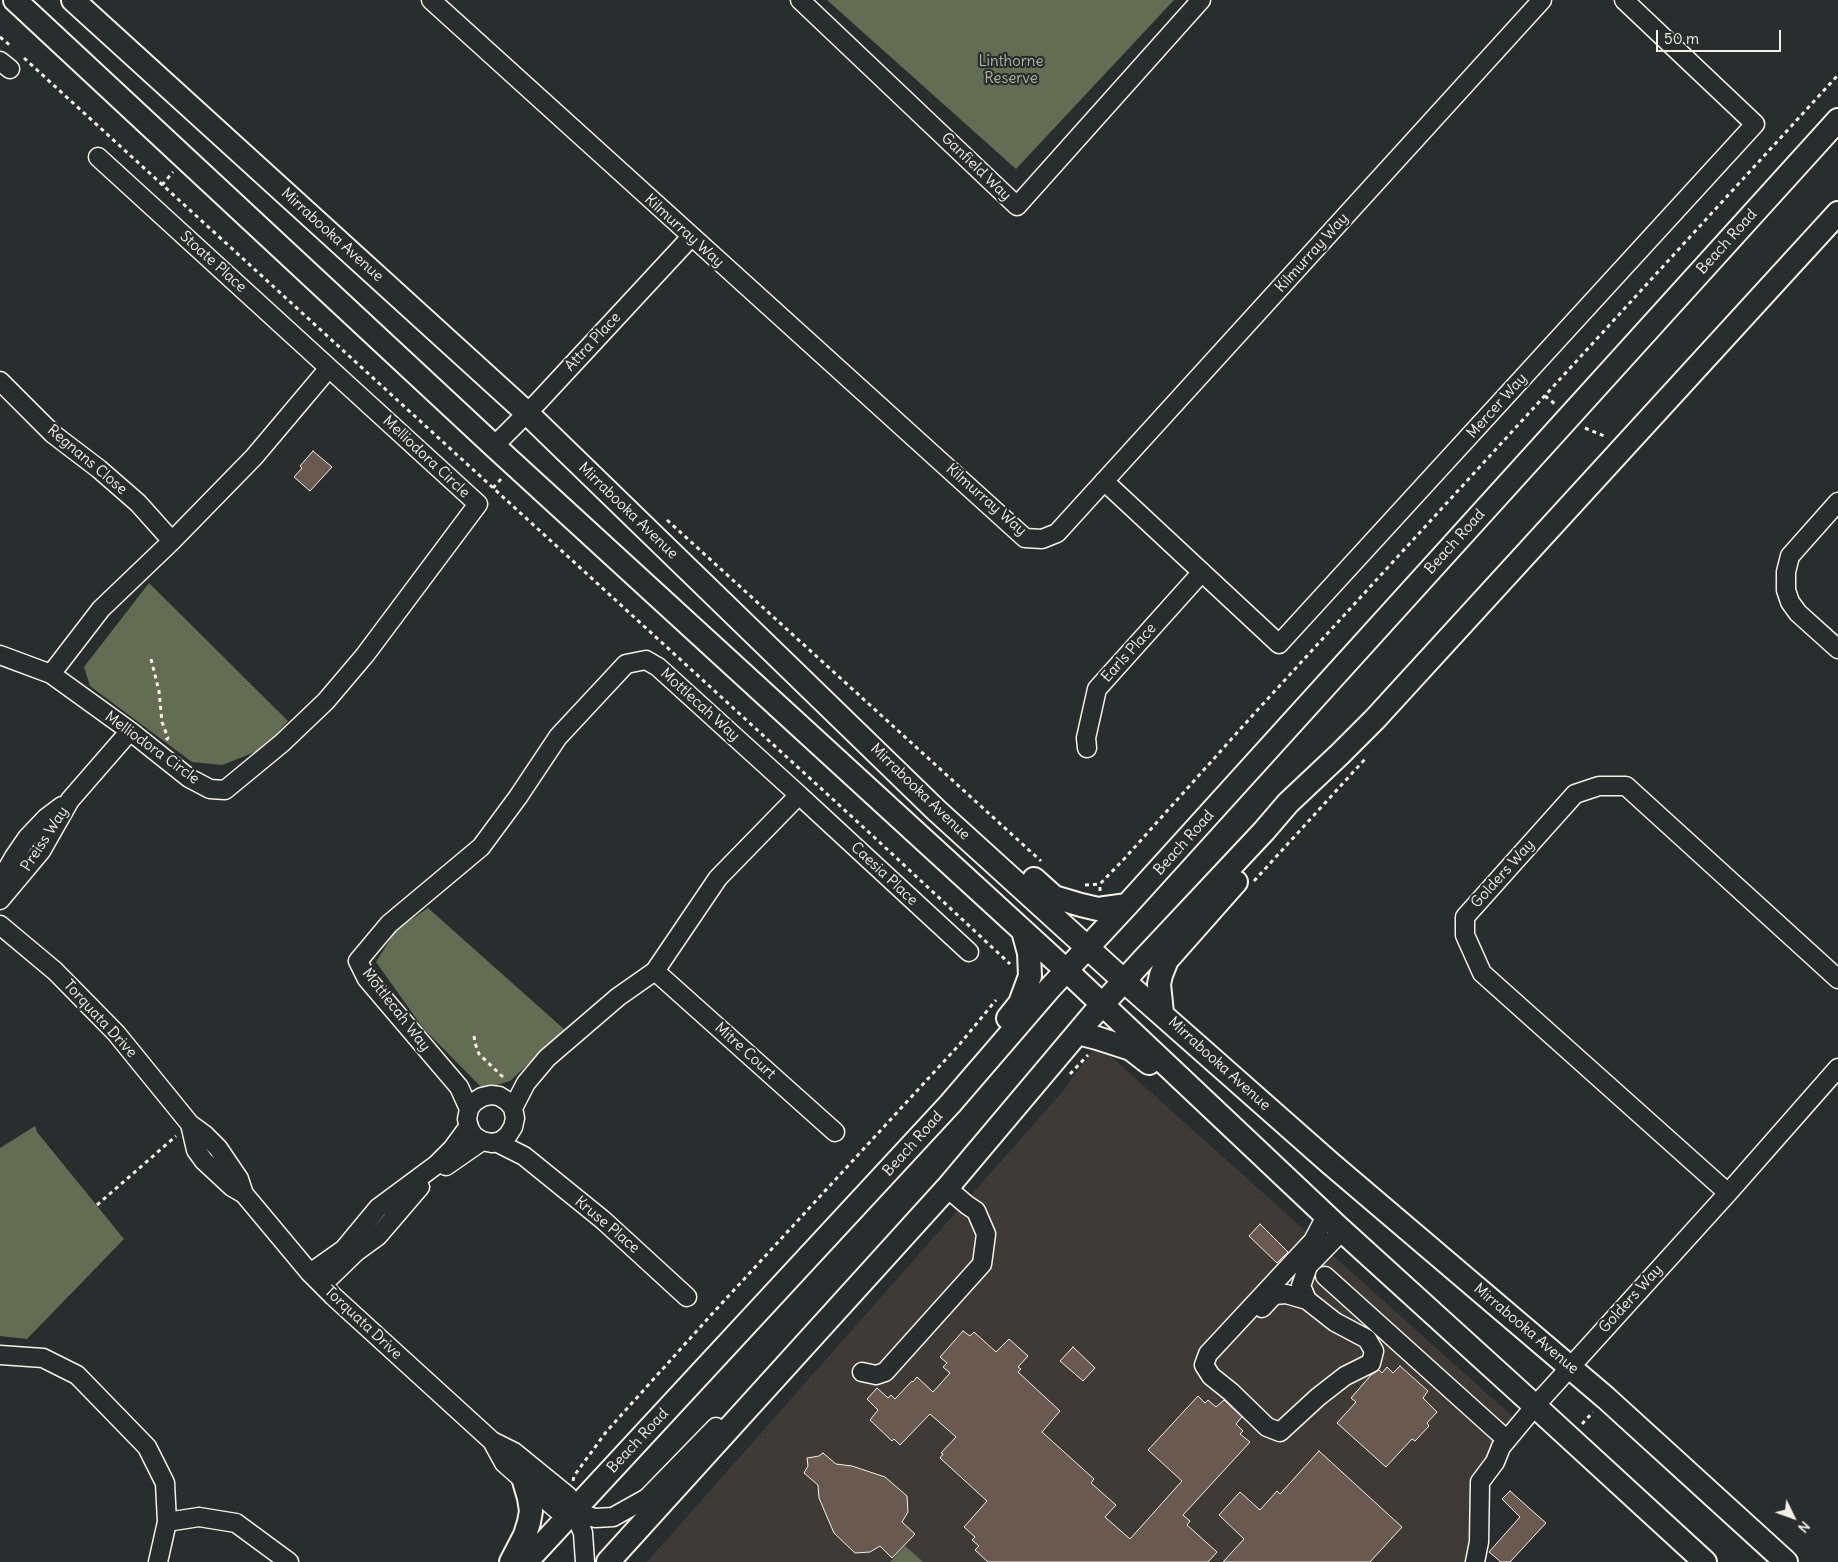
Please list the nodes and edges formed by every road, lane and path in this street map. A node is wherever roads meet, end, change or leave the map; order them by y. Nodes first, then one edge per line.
1 (15, 0) edge
2 (73, 0) edge
3 (431, 0) edge
4 (800, 0) edge
5 (1201, 0) edge
6 (1542, 0) edge
7 (1624, 0) edge
8 (0, 36) edge
9 (13, 49) dead end
10 (10, 61) edge
11 (1838, 75) edge
12 (1838, 120) edge
13 (98, 157) dead end
14 (1838, 213) edge
15 (691, 237) junction
16 (336, 344) junction
17 (325, 364) junction
18 (0, 381) edge
19 (1546, 396) junction
20 (527, 413) junction
21 (1568, 417) junction
22 (494, 446) junction
23 (1621, 448) junction
24 (477, 473) junction
25 (471, 480) dead end
26 (1104, 481) junction
27 (1838, 502) edge
28 (172, 541) junction
29 (1202, 572) junction
30 (1838, 649) edge
31 (0, 655) edge
32 (151, 659) dead end
33 (52, 674) junction
34 (130, 731) junction
35 (1087, 748) dead end
36 (156, 752) junction
37 (799, 795) junction
38 (70, 800) junction
39 (936, 810) junction
40 (1264, 831) junction
41 (0, 881) edge
42 (0, 900) edge
43 (1128, 905) junction
44 (1098, 909) junction
45 (0, 925) edge
46 (1023, 931) junction
47 (1088, 948) junction
48 (969, 952) dead end
49 (1025, 969) junction
50 (655, 971) junction
51 (1067, 971) junction
52 (1838, 979) edge
53 (1125, 981) junction
54 (1001, 993) dead end
55 (1102, 1006) junction
56 (1162, 1013) junction
57 (1078, 1033) junction
58 (474, 1036) dead end
59 (1838, 1068) edge
60 (521, 1085) junction
61 (459, 1088) junction
62 (491, 1096) junction
63 (950, 1104) junction
64 (513, 1108) junction
65 (469, 1118) junction
66 (190, 1124) junction
67 (514, 1127) junction
68 (835, 1132) dead end
69 (489, 1141) junction
70 (524, 1156) junction
71 (1293, 1185) junction
72 (947, 1188) junction
73 (1728, 1193) junction
74 (97, 1205) dead end
75 (1334, 1224) junction
76 (1325, 1276) dead end
77 (316, 1279) junction
78 (687, 1297) dead end
79 (1307, 1300) junction
80 (1402, 1346) junction
81 (1213, 1348) junction
82 (0, 1355) edge
83 (1371, 1363) junction
84 (1570, 1367) junction
85 (862, 1372) dead end
86 (750, 1406) junction
87 (1535, 1406) junction
88 (1507, 1440) junction
89 (492, 1441) junction
90 (574, 1476) dead end
91 (524, 1481) junction
92 (573, 1511) junction
93 (167, 1522) junction
94 (158, 1562) edge
95 (288, 1562) edge
96 (511, 1562) edge
97 (526, 1562) edge
98 (585, 1562) edge
99 (608, 1562) edge
100 (1475, 1562) edge
101 (1704, 1562) edge
102 (1786, 1562) edge

1 - 22 main road, Mirrabooka Avenue
2 - 20 main road, Mirrabooka Avenue
3 - 15 street, Kilmurray Way
4 - 5 street, Ganfield Way
6 - 26 street, Kilmurray Way
7 - 29 street, Mercer Way
8 - 9 path
10 - 16 path
11 - 19 path
12 - 21 main road, Beach Road
13 - 17 street, Stoate Place
14 - 23 main road
15 - 20 street, Attra Place
15 - 26 street, Kilmurray Way
16 - 17 path
16 - 24 path
17 - 28 street
17 - 36 street, Melliodora Circle
18 - 28 street, Regnans Close
19 - 21 path
19 - 44 path
20 - 22 street, Attra Place
20 - 39 main road, Mirrabooka Avenue
21 - 23 path
21 - 43 main road, Beach Road
22 - 46 main road, Mirrabooka Avenue
23 - 40 main road
24 - 25 path
24 - 49 path
26 - 29 street, Mercer Way
27 - 30 street
28 - 33 street
29 - 35 street, Earls Place
31 - 33 street, Melliodora Circle
32 - 36 path
33 - 34 street, Melliodora Circle
34 - 36 street, Melliodora Circle
34 - 38 street, Preiss Way
37 - 48 street, Caesia Place
37 - 50 street
37 - 61 street, Mottlecah Way
38 - 41 street, Preiss Way
38 - 42 street, Preiss Way
39 - 44 main road
39 - 47 main road, Mirrabooka Avenue
40 - 53 main road
40 - 56 main road
43 - 44 main road
43 - 47 main road, Beach Road
45 - 66 street, Torquata Drive
46 - 49 main road
46 - 51 main road, Mirrabooka Avenue
47 - 51 main road, Beach Road
47 - 53 main road, Mirrabooka Avenue
49 - 63 main road
50 - 60 street
50 - 68 street, Mitre Court
51 - 55 main road, Mirrabooka Avenue
51 - 63 main road, Beach Road
52 - 73 street, Golders Way
53 - 55 main road
53 - 56 main road, Mirrabooka Avenue
54 - 90 path
55 - 57 main road
55 - 71 main road, Mirrabooka Avenue
56 - 84 main road, Mirrabooka Avenue
57 - 71 main road
57 - 72 main road
58 - 60 path
59 - 73 street, Golders Way
60 - 62 street
60 - 64 street
61 - 62 street
61 - 65 street, Mottlecah Way
62 - 64 street
62 - 65 street
63 - 92 main road, Beach Road
64 - 67 street
65 - 69 street, Mottlecah Way
65 - 77 street
66 - 74 path
66 - 77 street, Torquata Drive
67 - 69 street
67 - 70 street
69 - 70 street, Kruse Place
69 - 77 street
70 - 78 street, Kruse Place
71 - 75 main road, Mirrabooka Avenue
72 - 85 street
72 - 86 main road
73 - 84 street, Golders Way
75 - 79 street
75 - 81 street
75 - 87 main road, Mirrabooka Avenue
76 - 80 street
77 - 89 street, Torquata Drive
79 - 81 street
79 - 83 street
80 - 83 street
80 - 88 street
81 - 83 street
82 - 93 street
84 - 87 street, Golders Way
84 - 102 main road, Mirrabooka Avenue
86 - 92 street, Torquata Drive
86 - 99 main road
87 - 88 street, Golders Way
87 - 101 main road, Mirrabooka Avenue
88 - 100 street, Golders Way
89 - 91 street, Torquata Drive
89 - 92 street, Torquata Drive
91 - 92 street, Torquata Drive
91 - 96 main road
92 - 97 main road, Beach Road
92 - 98 street, Torquata Drive
93 - 94 street
93 - 95 street

